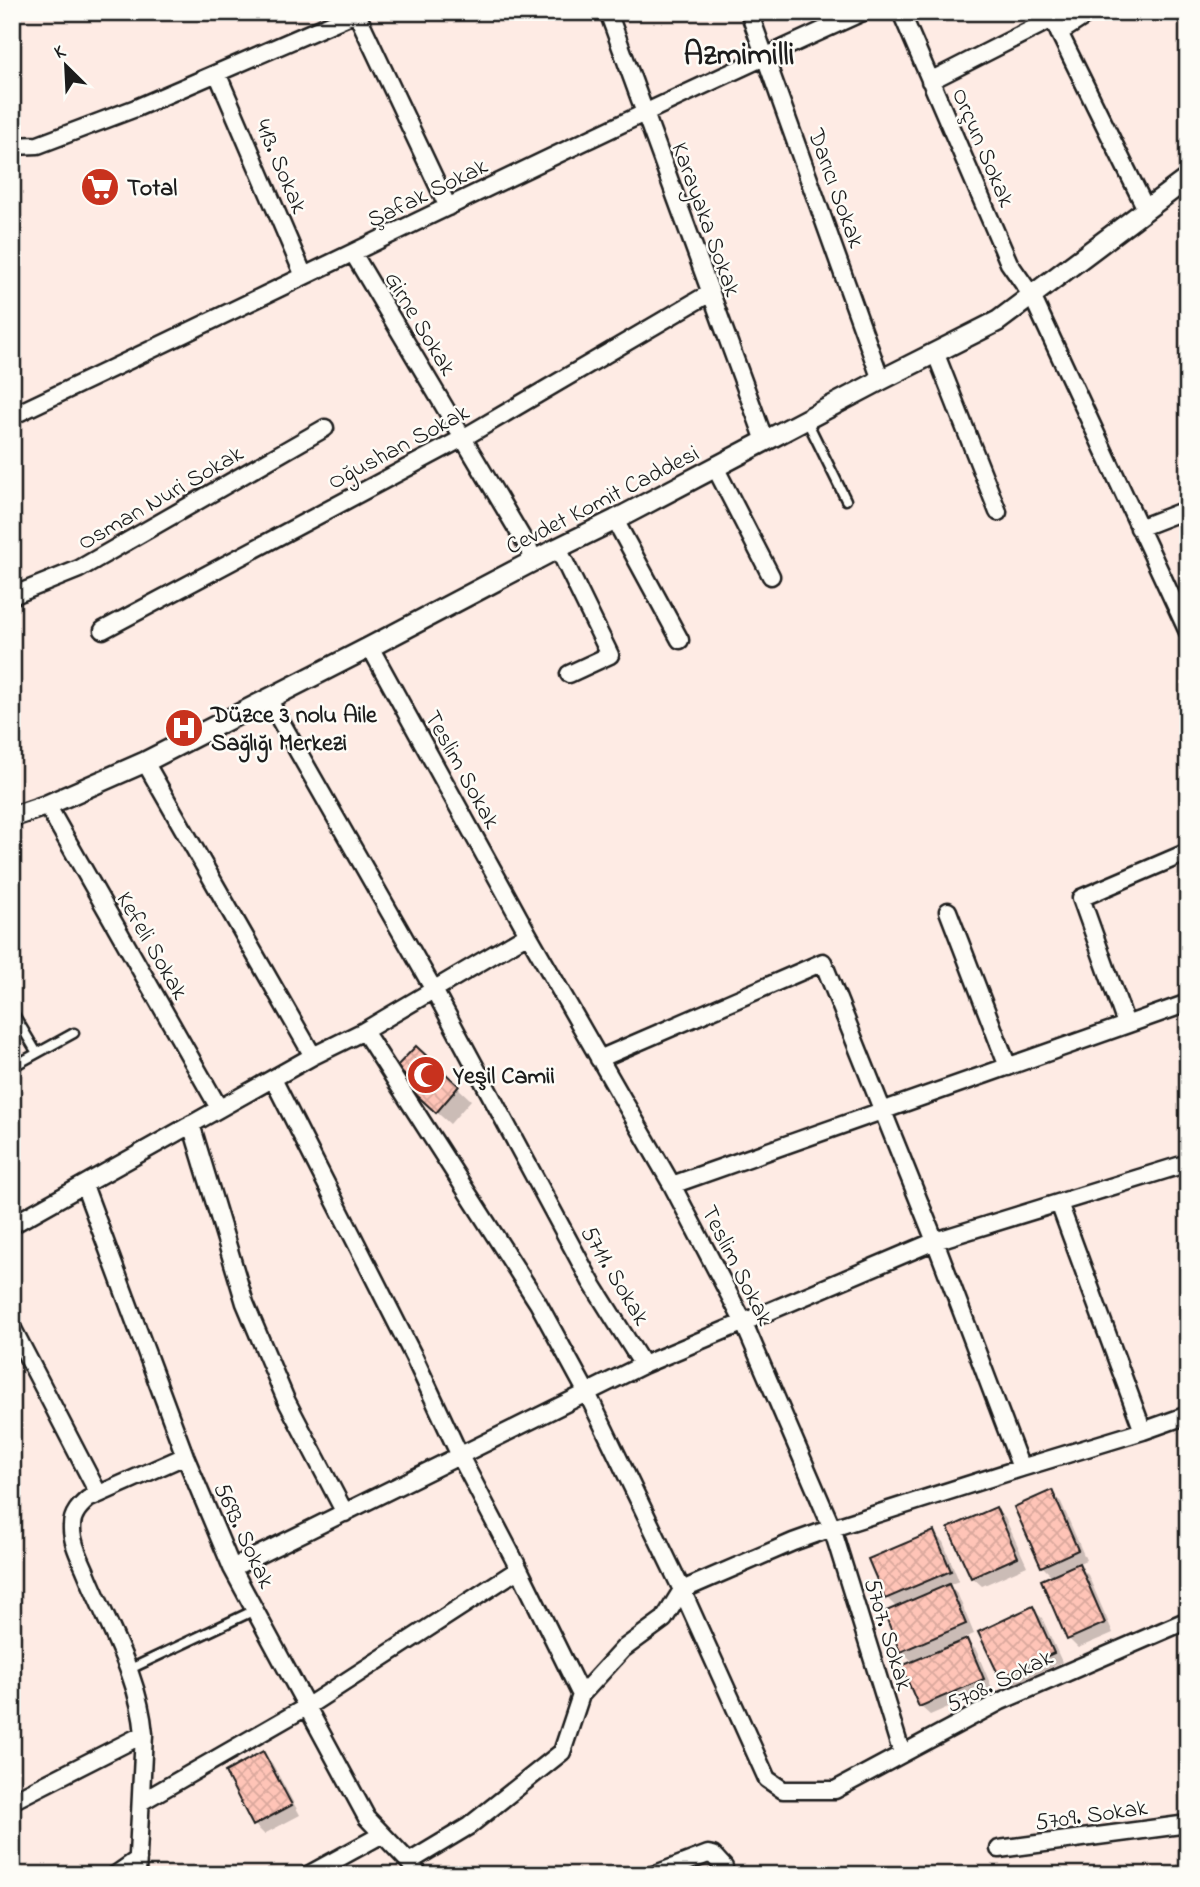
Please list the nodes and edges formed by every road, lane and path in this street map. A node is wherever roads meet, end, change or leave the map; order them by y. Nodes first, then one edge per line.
1 (357, 12) edge
2 (608, 12) edge
3 (749, 12) edge
4 (863, 12) edge
5 (901, 12) edge
6 (1091, 12) edge
7 (1053, 21) edge
8 (766, 56) junction
9 (217, 72) junction
10 (930, 80) junction
11 (643, 113) junction
12 (12, 146) edge
13 (1188, 178) edge
14 (448, 207) junction
15 (1146, 209) junction
16 (353, 253) junction
17 (304, 276) junction
18 (710, 293) junction
19 (1032, 296) junction
20 (935, 352) junction
21 (881, 380) junction
22 (12, 416) edge
23 (806, 419) junction
24 (325, 428) dead end
25 (463, 438) junction
26 (765, 441) junction
27 (715, 467) junction
28 (846, 500) dead end
29 (1188, 509) edge
30 (998, 512) dead end
31 (615, 520) junction
32 (1139, 528) junction
33 (558, 548) junction
34 (536, 561) junction
35 (771, 576) dead end
36 (12, 596) edge
37 (103, 630) dead end
38 (1188, 632) edge
39 (680, 640) dead end
40 (370, 647) junction
41 (569, 674) dead end
42 (268, 699) junction
43 (145, 762) junction
44 (47, 804) junction
45 (12, 817) edge
46 (1188, 852) edge
47 (948, 911) dead end
48 (528, 934) junction
49 (434, 989) junction
50 (1188, 1003) edge
51 (12, 1011) edge
52 (1126, 1024) junction
53 (364, 1031) junction
54 (74, 1033) dead end
55 (37, 1054) junction
56 (313, 1056) junction
57 (599, 1059) junction
58 (12, 1067) edge
59 (1007, 1067) junction
60 (273, 1079) junction
61 (219, 1108) junction
62 (884, 1111) junction
63 (191, 1124) junction
64 (1188, 1163) edge
65 (84, 1185) junction
66 (672, 1185) junction
67 (1059, 1203) junction
68 (12, 1225) edge
69 (935, 1241) junction
70 (743, 1321) junction
71 (12, 1327) edge
72 (643, 1365) junction
73 (587, 1393) junction
74 (1188, 1415) edge
75 (1143, 1431) junction
76 (185, 1456) junction
77 (460, 1456) junction
78 (1021, 1468) junction
79 (98, 1493) junction
80 (345, 1513) junction
81 (832, 1528) junction
82 (232, 1568) junction
83 (519, 1569) junction
84 (682, 1590) junction
85 (255, 1610) junction
86 (1188, 1620) edge
87 (130, 1669) junction
88 (581, 1695) junction
89 (307, 1706) junction
90 (144, 1734) junction
91 (902, 1754) junction
92 (12, 1801) edge
93 (141, 1802) junction
94 (1188, 1824) edge
95 (382, 1835) junction
96 (999, 1849) dead end
97 (138, 1867) edge
98 (724, 1867) dead end
99 (414, 1868) edge
100 (115, 1875) edge
101 (308, 1875) edge
102 (653, 1875) edge

1 - 9 street
1 - 14 street
2 - 11 street, Karayaka Sokak
3 - 8 street, Darıcı Sokak
4 - 8 street, Şafak Sokak
5 - 10 street, Orçun Sokak
6 - 7 street
7 - 10 street
7 - 15 street
8 - 11 street, Şafak Sokak
8 - 21 street, Darıcı Sokak
9 - 12 street
9 - 17 street, 413. Sokak
10 - 19 street, Orçun Sokak
11 - 14 street, Şafak Sokak
11 - 18 street, Karayaka Sokak
13 - 15 street, Cevdet Komit Caddesi
14 - 16 street, Şafak Sokak
15 - 19 street, Cevdet Komit Caddesi
16 - 17 street, Şafak Sokak
16 - 25 street, Girne Sokak
17 - 22 street, Şafak Sokak
18 - 25 street, Oğushan Sokak
18 - 26 street, Karayaka Sokak
19 - 20 street, Cevdet Komit Caddesi
19 - 32 street
20 - 21 street, Cevdet Komit Caddesi
20 - 30 street
21 - 23 street, Cevdet Komit Caddesi
23 - 26 street, Cevdet Komit Caddesi
23 - 28 lane
24 - 36 street, Osman Nuri Sokak
25 - 34 street, Girne Sokak
25 - 37 street, Oğushan Sokak
26 - 27 street, Cevdet Komit Caddesi
27 - 31 street, Cevdet Komit Caddesi
27 - 35 street
29 - 32 street
31 - 33 street, Cevdet Komit Caddesi
31 - 39 street
32 - 38 street
33 - 34 street, Cevdet Komit Caddesi
33 - 41 street
34 - 40 street, Cevdet Komit Caddesi
40 - 42 street, Cevdet Komit Caddesi
40 - 48 street, Teslim Sokak
42 - 43 street, Cevdet Komit Caddesi
42 - 49 street, 5711. Sokak
43 - 44 street, Cevdet Komit Caddesi
43 - 56 street
44 - 45 street, Cevdet Komit Caddesi
44 - 61 street, Kefeli Sokak
46 - 52 street
47 - 59 street
48 - 49 street
48 - 57 street, Teslim Sokak
49 - 53 street
49 - 72 street, 5711. Sokak
50 - 52 street
51 - 55 lane
52 - 59 street
53 - 56 street
53 - 73 street
54 - 55 lane
55 - 58 lane
56 - 60 street
57 - 62 street
57 - 66 street, Teslim Sokak
59 - 62 street
60 - 61 street
60 - 77 street
61 - 63 street
62 - 66 street
62 - 69 street
63 - 65 street
63 - 80 street
64 - 67 street, 5711. Sokak
65 - 68 street
65 - 76 street, 5693. Sokak
66 - 70 street, Teslim Sokak
67 - 69 street, 5711. Sokak
67 - 75 street
69 - 70 street, 5711. Sokak
69 - 78 street
70 - 72 street, 5711. Sokak
70 - 81 street, Teslim Sokak
71 - 79 street
72 - 73 street
73 - 77 street
73 - 84 street
74 - 75 street
75 - 78 street
76 - 79 street
76 - 82 street, 5693. Sokak
77 - 80 street
77 - 83 street
78 - 81 street
79 - 87 street
80 - 82 street
81 - 84 street
81 - 91 street, 5707. Sokak
82 - 85 street, 5693. Sokak
83 - 88 street
83 - 89 street
84 - 88 street
84 - 91 street, 5708. Sokak
85 - 87 lane
85 - 89 street, 5693. Sokak
86 - 91 street, 5708. Sokak
87 - 90 street
88 - 99 street
89 - 93 street
89 - 95 street, 5693. Sokak
90 - 92 street
90 - 93 street
93 - 97 street
94 - 96 street, 5709. Sokak
95 - 99 street, 5693. Sokak
95 - 101 street
97 - 100 street
98 - 102 street

